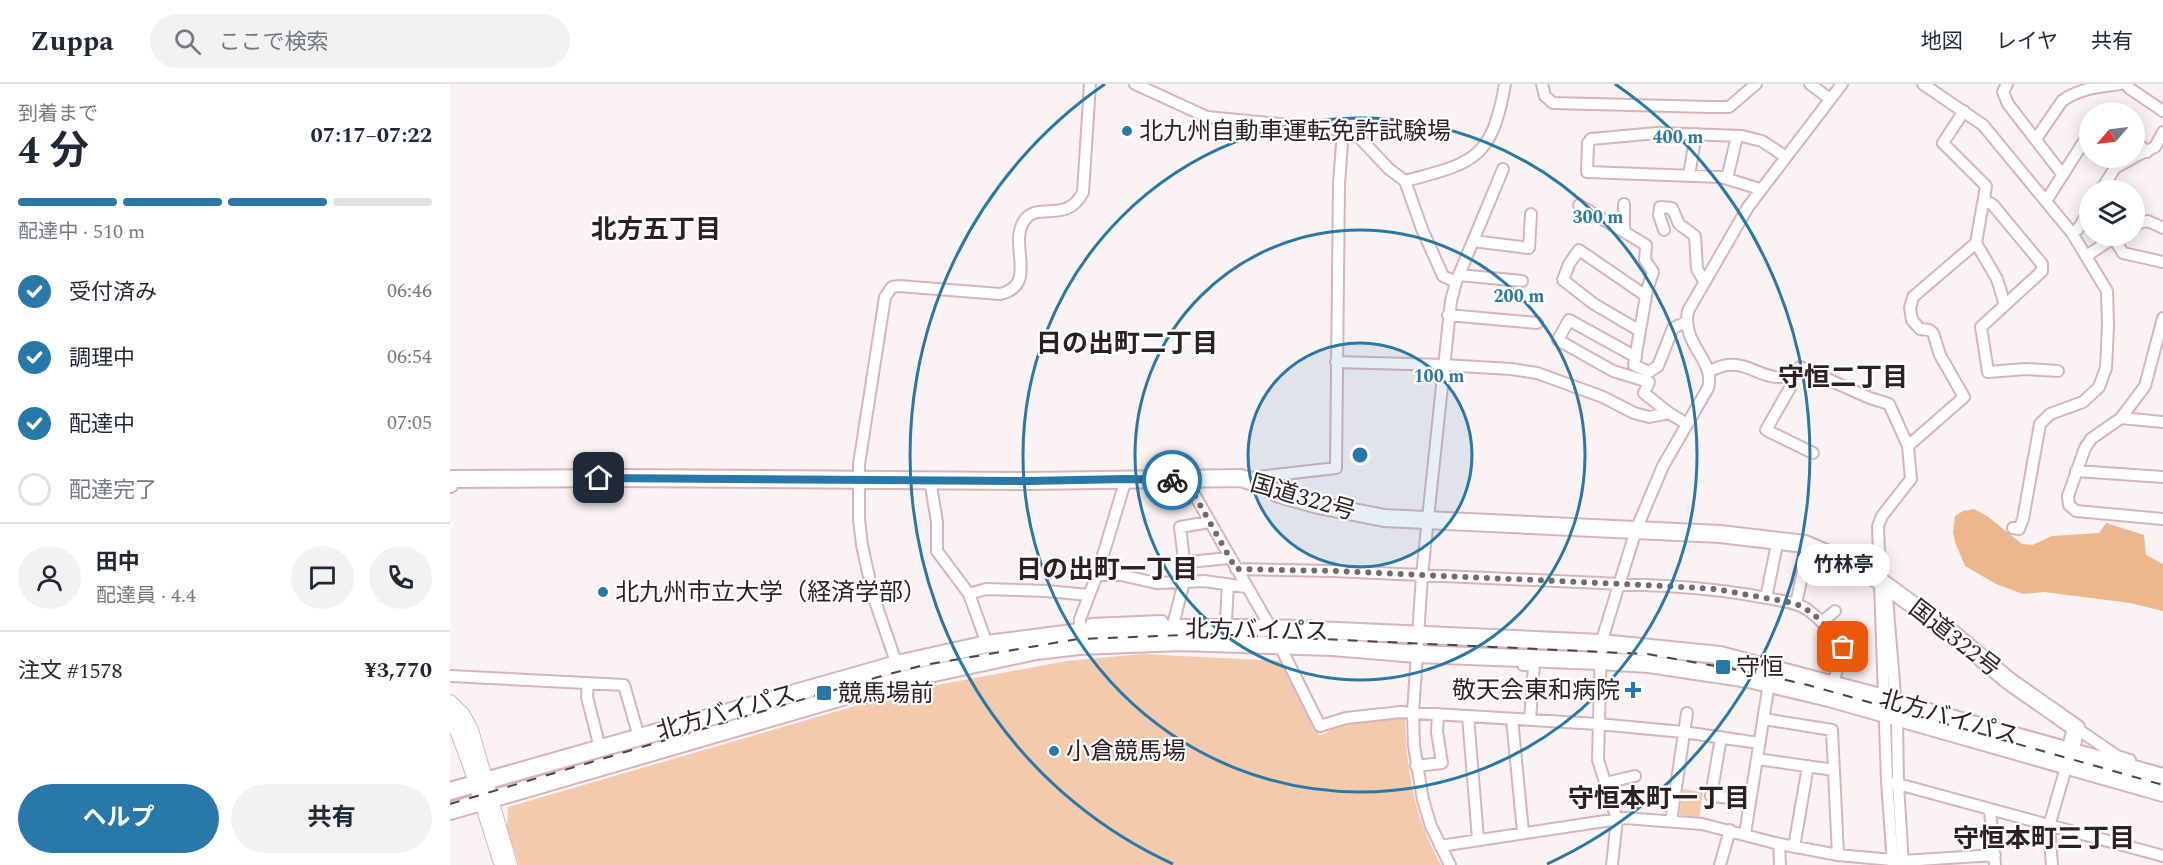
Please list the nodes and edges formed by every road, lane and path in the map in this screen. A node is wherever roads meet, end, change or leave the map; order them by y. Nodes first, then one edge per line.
1 (1090, 84) edge
2 (1135, 84) edge
3 (1505, 84) edge
4 (1542, 84) edge
5 (1756, 84) edge
6 (1810, 84) edge
7 (1842, 84) edge
8 (1923, 84) edge
9 (2007, 84) edge
10 (2120, 84) edge
11 (2126, 84) edge
12 (1830, 99) junction
13 (1964, 111) junction
14 (2163, 111) edge
15 (1343, 130) junction
16 (2163, 132) edge
17 (1696, 134) junction
18 (1737, 136) junction
19 (2036, 139) junction
20 (2079, 150) edge
21 (2147, 152) edge
22 (1786, 158) junction
23 (1503, 169) dead end
24 (1689, 175) junction
25 (2063, 176) junction
26 (1727, 179) junction
27 (1404, 181) junction
28 (1760, 189) junction
29 (1985, 200) junction
30 (2046, 201) junction
31 (1624, 204) dead end
32 (1579, 205) dead end
33 (1531, 214) dead end
34 (2145, 222) edge
35 (2079, 227) edge
36 (2163, 228) edge
37 (1664, 230) dead end
38 (1624, 232) junction
39 (2072, 233) junction
40 (1473, 241) junction
41 (1976, 243) junction
42 (2100, 246) edge
43 (2119, 246) edge
44 (2088, 255) junction
45 (2163, 262) edge
46 (1457, 279) junction
47 (1522, 281) dead end
48 (1704, 281) junction
49 (1646, 296) junction
50 (2005, 305) junction
51 (1448, 315) junction
52 (2163, 318) edge
53 (1686, 322) junction
54 (1537, 323) dead end
55 (1640, 331) junction
56 (1636, 357) junction
57 (1336, 362) junction
58 (1444, 365) junction
59 (1709, 371) junction
60 (2058, 371) dead end
61 (1788, 376) junction
62 (1669, 413) junction
63 (2121, 418) junction
64 (2163, 422) edge
65 (1688, 424) junction
66 (1908, 446) junction
67 (1813, 453) dead end
68 (2076, 471) junction
69 (2163, 477) edge
70 (1241, 478) junction
71 (1126, 479) junction
72 (860, 480) junction
73 (930, 480) junction
74 (1186, 480) junction
75 (451, 481) edge
76 (2163, 519) edge
77 (1428, 521) junction
78 (1209, 522) junction
79 (2013, 528) dead end
80 (1636, 530) junction
81 (1778, 539) junction
82 (1229, 558) junction
83 (1189, 562) junction
84 (1236, 569) junction
85 (1803, 571) dead end
86 (1097, 575) junction
87 (1422, 575) junction
88 (1880, 581) junction
89 (1184, 582) junction
90 (1228, 584) junction
91 (1619, 584) junction
92 (1246, 587) junction
93 (969, 594) junction
94 (1089, 595) junction
95 (1766, 598) junction
96 (1796, 604) junction
97 (1835, 611) dead end
98 (1226, 620) junction
99 (1174, 621) junction
100 (1822, 622) junction
101 (1269, 625) junction
102 (1080, 634) junction
103 (1418, 635) junction
104 (1601, 643) junction
105 (987, 645) junction
106 (1279, 645) junction
107 (1417, 654) junction
108 (1459, 655) junction
109 (1599, 661) junction
110 (899, 672) junction
111 (450, 676) edge
112 (588, 683) junction
113 (1768, 683) junction
114 (1833, 684) junction
115 (450, 702) edge
116 (1891, 709) junction
117 (1413, 713) junction
118 (1687, 713) dead end
119 (1438, 714) junction
120 (1468, 716) junction
121 (450, 717) edge
122 (1512, 719) junction
123 (1764, 719) junction
124 (1530, 720) junction
125 (1598, 724) junction
126 (2076, 728) junction
127 (1683, 732) junction
128 (639, 737) junction
129 (1721, 737) junction
130 (1759, 743) junction
131 (600, 748) junction
132 (2068, 757) junction
133 (1757, 759) junction
134 (1416, 766) junction
135 (1808, 766) junction
136 (2163, 769) edge
137 (1834, 770) junction
138 (1635, 776) dead end
139 (2163, 777) edge
140 (481, 782) junction
141 (1605, 783) junction
142 (1892, 783) junction
143 (450, 791) edge
144 (2163, 793) edge
145 (1750, 800) junction
146 (486, 801) junction
147 (1990, 810) junction
148 (450, 811) edge
149 (1617, 819) junction
150 (1671, 821) junction
151 (2049, 826) junction
152 (1730, 830) junction
153 (1523, 832) junction
154 (1745, 834) junction
155 (1478, 839) junction
156 (1779, 844) junction
157 (1440, 846) junction
158 (1794, 847) junction
159 (1838, 855) junction
160 (2163, 856) edge
161 (1995, 860) edge
162 (1853, 861) edge
163 (1898, 863) edge
164 (502, 865) edge
165 (510, 865) edge
166 (1450, 865) edge
167 (1612, 865) edge
168 (1720, 865) edge
169 (1780, 865) edge
170 (2052, 865) edge

1 - 72 street
2 - 15 street
3 - 27 street
4 - 5 street
6 - 12 street
7 - 12 street
8 - 13 street
9 - 19 street
10 - 19 street
11 - 14 street
12 - 22 street
13 - 29 street
13 - 30 street
15 - 27 street
15 - 57 street
16 - 21 street
17 - 18 street
17 - 24 street
17 - 24 street
18 - 22 street
18 - 26 street
19 - 25 street
20 - 25 street
22 - 28 street
23 - 40 street
24 - 26 street
25 - 30 street
26 - 28 street
27 - 46 street
28 - 48 street
29 - 41 street
29 - 50 street
30 - 39 street
31 - 38 street
32 - 38 street
33 - 40 street
34 - 36 street
35 - 39 street
37 - 48 street
38 - 49 street
39 - 44 street
40 - 46 street
41 - 50 street
41 - 66 street
42 - 44 street
43 - 45 street
44 - 79 street
46 - 47 street
46 - 51 street
48 - 53 street
49 - 55 street
49 - 55 street
50 - 60 street
51 - 54 street
51 - 58 street
52 - 63 street
53 - 56 street
53 - 59 street
55 - 56 street
56 - 62 street
57 - 58 street
57 - 70 street
58 - 62 street
58 - 77 street
59 - 61 street
59 - 65 street
61 - 66 street
61 - 67 street
62 - 65 street
63 - 64 street
63 - 68 street
65 - 80 street
66 - 88 street
68 - 69 street
68 - 76 street
70 - 74 highway, 国道322号
70 - 77 highway, 国道322号
71 - 73 highway, 国道322号
71 - 74 highway, 国道322号
71 - 86 street
72 - 73 highway, 国道322号
72 - 75 highway, 国道322号
72 - 110 street
73 - 93 street
74 - 78 street
77 - 80 highway, 国道322号
77 - 87 street
78 - 82 street
78 - 83 street
80 - 81 highway, 国道322号
80 - 91 street
81 - 88 highway, 国道322号
81 - 95 street
82 - 83 street
82 - 84 street
83 - 89 street
84 - 87 street
84 - 92 street
85 - 96 street
86 - 89 street
86 - 94 street
87 - 91 street
87 - 103 street
88 - 116 street
88 - 126 highway, 国道322号
89 - 90 street
89 - 99 street
90 - 92 street
90 - 98 street
91 - 95 street
91 - 104 street
92 - 101 street
93 - 94 street
93 - 105 street
94 - 102 street
95 - 96 street
96 - 100 street
97 - 100 street
98 - 99 street
98 - 101 street
99 - 102 street
100 - 114 street
101 - 102 highway, 北方バイパス
101 - 103 highway, 北方バイパス
101 - 106 street
102 - 105 highway, 北方バイパス
102 - 106 highway, 北方バイパス
102 - 110 highway, 北方バイパス
103 - 104 highway, 北方バイパス
103 - 107 street
104 - 109 street
104 - 114 highway, 北方バイパス
105 - 110 highway, 北方バイパス
106 - 107 highway, 北方バイパス
106 - 117 street
107 - 108 highway, 北方バイパス
107 - 117 street
108 - 109 highway, 北方バイパス
108 - 124 street
109 - 113 highway, 北方バイパス
109 - 125 street
110 - 128 highway, 北方バイパス
110 - 146 highway, 北方バイパス
111 - 112 street
112 - 128 street
112 - 131 street
113 - 116 highway, 北方バイパス
113 - 123 street
114 - 116 highway, 北方バイパス
115 - 140 main road
116 - 132 highway, 北方バイパス
116 - 142 street
117 - 119 street
117 - 134 street
118 - 127 street
119 - 120 street
119 - 134 street
120 - 122 street
120 - 155 street
121 - 140 main road
122 - 124 street
122 - 153 street
123 - 130 street
123 - 137 street
124 - 125 street
125 - 127 street
125 - 141 street
126 - 132 highway
126 - 136 street
127 - 129 street
127 - 150 street
128 - 131 highway, 北方バイパス
129 - 130 street
129 - 145 street
130 - 133 street
131 - 140 highway, 北方バイパス
132 - 139 highway
132 - 144 highway
132 - 151 street
133 - 135 street
133 - 145 street
134 - 157 street
135 - 137 street
135 - 158 street
137 - 159 street
138 - 141 street
140 - 143 highway, 北方バイパス
140 - 146 main road
141 - 149 street
142 - 147 street
142 - 163 street
145 - 154 street
146 - 148 highway, 北方バイパス
146 - 164 main road
146 - 165 main road
147 - 151 street
147 - 161 street
149 - 150 street
149 - 153 street
149 - 167 street
150 - 152 street
151 - 160 street
151 - 170 street
152 - 154 street
152 - 168 street
153 - 155 street
154 - 156 street
155 - 157 street
156 - 158 street
156 - 169 street
157 - 166 street
158 - 159 street
159 - 162 street
161 - 163 street
162 - 163 street

